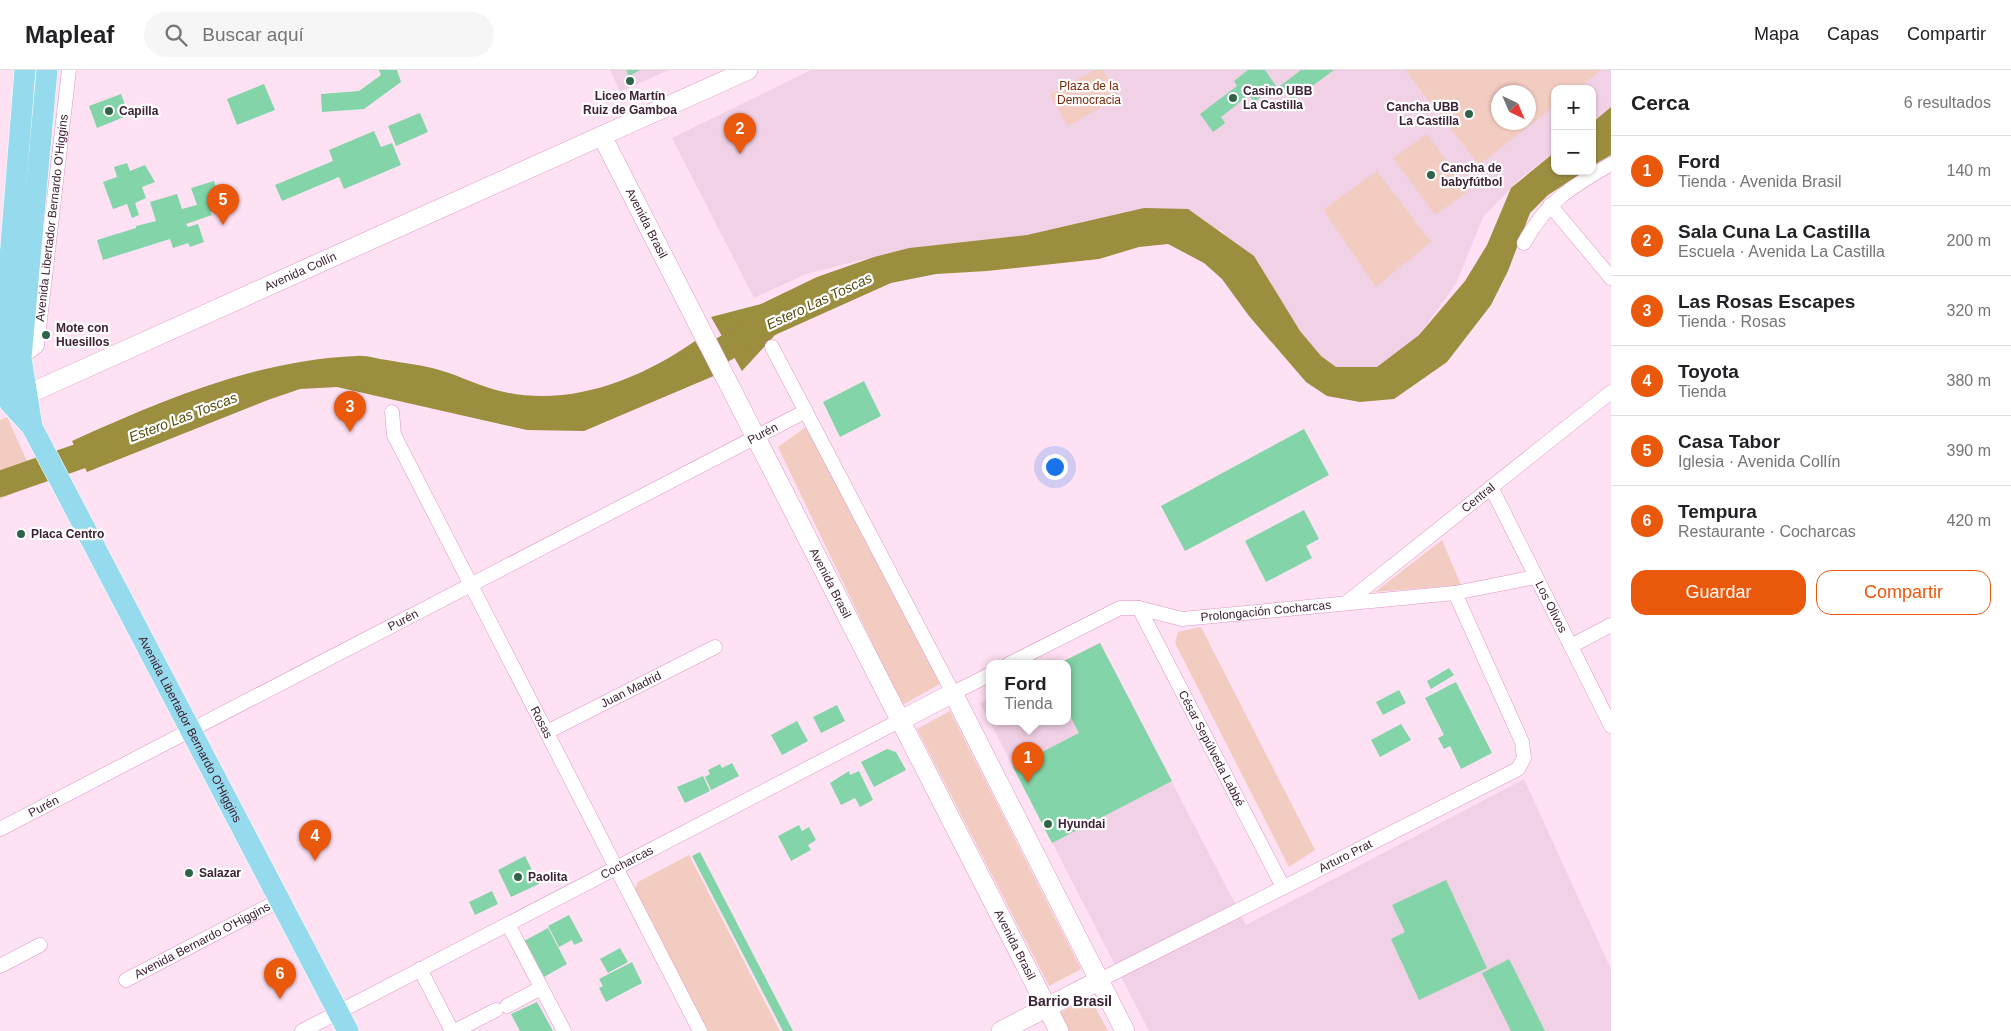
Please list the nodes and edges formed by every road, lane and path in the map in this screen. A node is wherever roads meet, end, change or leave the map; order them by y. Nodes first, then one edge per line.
1 (25, 70) edge
2 (46, 70) edge
3 (70, 70) edge
4 (748, 70) edge
5 (602, 136) junction
6 (1611, 164) edge
7 (1550, 205) junction
8 (1524, 243) dead end
9 (1611, 278) edge
10 (772, 347) dead end
11 (22, 358) junction
12 (1611, 392) edge
13 (12, 402) edge
14 (392, 412) dead end
15 (806, 412) junction
16 (756, 437) junction
17 (1491, 487) junction
18 (1536, 577) junction
19 (470, 584) junction
20 (1455, 593) junction
21 (1345, 603) junction
22 (1139, 608) junction
23 (1611, 624) edge
24 (1571, 646) junction
25 (715, 647) dead end
26 (1018, 660) edge
27 (986, 676) edge
28 (953, 693) junction
29 (901, 720) junction
30 (1611, 726) edge
31 (191, 729) junction
32 (547, 732) junction
33 (0, 829) edge
34 (616, 868) junction
35 (1283, 887) junction
36 (280, 900) junction
37 (508, 924) junction
38 (40, 945) dead end
39 (0, 966) edge
40 (420, 969) junction
41 (126, 980) dead end
42 (1100, 980) junction
43 (542, 988) junction
44 (1047, 1007) junction
45 (338, 1012) junction
46 (302, 1031) edge
47 (348, 1031) edge
48 (454, 1031) edge
49 (564, 1031) edge
50 (700, 1031) edge
51 (1001, 1031) edge
52 (1059, 1031) edge
53 (1126, 1031) edge

1 - 13 main road
2 - 11 main road, Avenida Libertador Bernardo O'Higgins
3 - 11 street, Avenida Libertador Bernardo O'Higgins
4 - 5 main road, Avenida Collín
5 - 13 main road, Avenida Collín
5 - 16 main road, Avenida Brasil
6 - 7 street
7 - 8 street
7 - 9 street
10 - 15 street
11 - 13 main road, Avenida Libertador Bernardo O'Higgins
12 - 17 street, Central
13 - 31 main road, Avenida Libertador Bernardo O'Higgins
14 - 19 street, Rosas
15 - 16 street, Purén
15 - 28 street
16 - 19 street, Purén
16 - 29 main road, Avenida Brasil
17 - 18 street, Los Olivos
17 - 21 street, Central
18 - 20 street, Prolongación Cocharcas
18 - 24 street, Los Olivos
19 - 31 street, Purén
19 - 32 street, Rosas
20 - 21 street, Prolongación Cocharcas
20 - 35 street, Arturo Prat
21 - 22 street, Prolongación Cocharcas
22 - 26 street, Prolongación Cocharcas
22 - 35 street, César Sepúlveda Labbé
23 - 24 street
24 - 30 street, Los Olivos
25 - 32 street, Juan Madrid
27 - 28 street
28 - 29 main road, Cocharcas
28 - 42 main road
29 - 34 street, Cocharcas
29 - 44 main road, Avenida Brasil
31 - 33 street, Purén
31 - 36 main road, Avenida Libertador Bernardo O'Higgins
32 - 34 street, Rosas
34 - 37 street, Cocharcas
34 - 50 street, Rosas
35 - 42 street, Arturo Prat
36 - 41 street, Avenida Bernardo O'Higgins
36 - 45 main road, Avenida Libertador Bernardo O'Higgins
37 - 40 street, Cocharcas
37 - 43 street
38 - 39 street
40 - 45 street, Cocharcas
40 - 48 street
42 - 44 main road, Arturo Prat
42 - 53 main road
43 - 48 street
43 - 49 street
44 - 51 main road, Arturo Prat
44 - 52 main road, Avenida Brasil
45 - 46 street, Cocharcas
45 - 47 main road, Avenida Libertador Bernardo O'Higgins

